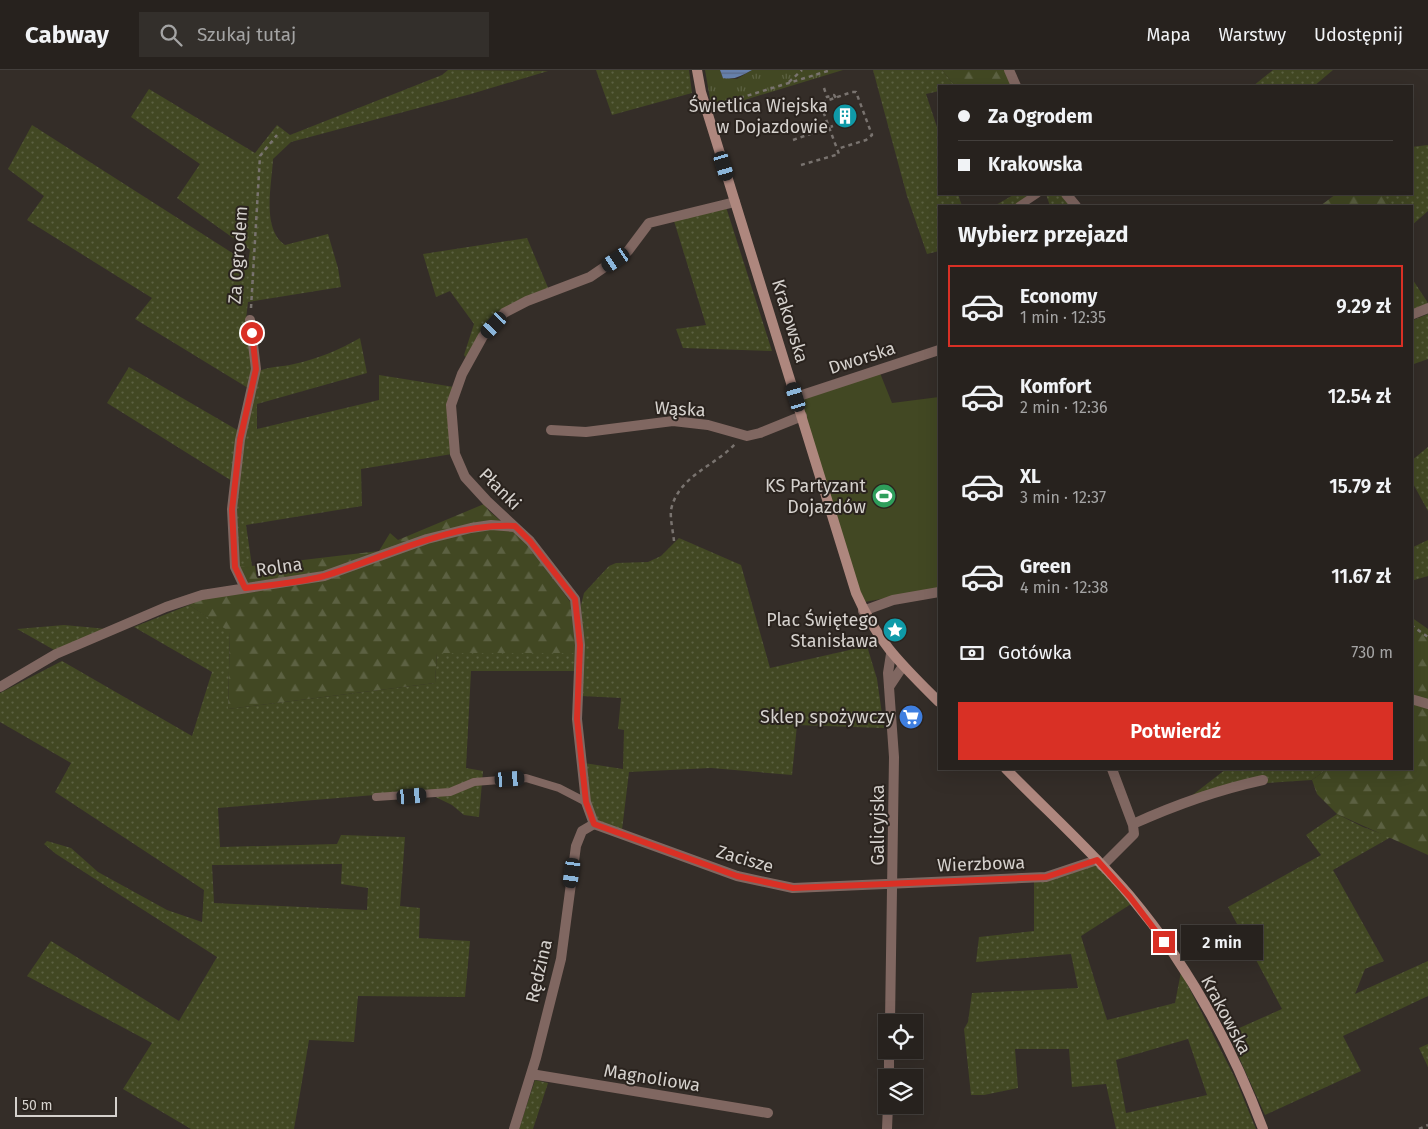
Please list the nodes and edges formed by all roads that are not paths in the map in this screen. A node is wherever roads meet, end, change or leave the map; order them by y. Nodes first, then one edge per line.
1 (698, 70) edge
2 (1009, 70) edge
3 (1016, 85) edge
4 (1036, 195) edge
5 (1067, 195) edge
6 (735, 202) junction
7 (1020, 205) edge
8 (1075, 205) edge
9 (1428, 308) edge
10 (1413, 314) edge
11 (250, 320) road end
12 (938, 350) edge
13 (796, 397) junction
14 (802, 416) junction
15 (551, 430) dead end
16 (515, 526) junction
17 (245, 588) junction
18 (938, 592) edge
19 (864, 611) junction
20 (891, 654) junction
21 (903, 666) junction
22 (0, 687) edge
23 (888, 687) junction
24 (1413, 700) edge
25 (938, 701) edge
26 (1428, 704) edge
27 (1007, 770) edge
28 (1112, 770) edge
29 (1263, 780) dead end
30 (376, 797) dead end
31 (586, 802) junction
32 (594, 824) junction
33 (1133, 824) junction
34 (1099, 863) junction
35 (894, 883) junction
36 (890, 1014) edge
37 (531, 1074) junction
38 (768, 1113) dead end
39 (888, 1114) edge
40 (514, 1129) edge
41 (887, 1129) edge
42 (1263, 1129) edge

1 - 6 street, Krakowska
2 - 3 street
4 - 7 lane
5 - 8 street
6 - 13 street, Krakowska
6 - 16 street, Płanki
9 - 10 street
11 - 17 street, Za Ogrodem
12 - 13 street, Dworska
13 - 14 street, Krakowska
14 - 15 street, Wąska
14 - 19 street, Krakowska
16 - 17 street, Rolna
16 - 31 street, Płanki
17 - 22 street, Rolna
18 - 19 street
19 - 20 street, Krakowska
20 - 21 street, Krakowska
20 - 23 street, Galicyjska
21 - 23 street
21 - 25 street, Krakowska
23 - 35 street, Galicyjska
24 - 26 street
27 - 34 street, Krakowska
28 - 33 street
29 - 33 street
30 - 31 lane
31 - 32 street, Płanki
32 - 35 street, Zacisze
32 - 37 street, Rędzina
33 - 34 street
34 - 35 street, Wierzbowa
34 - 42 street, Krakowska
35 - 36 street, Galicyjska
37 - 38 street, Magnoliowa
37 - 40 street, Rędzina
39 - 41 street

